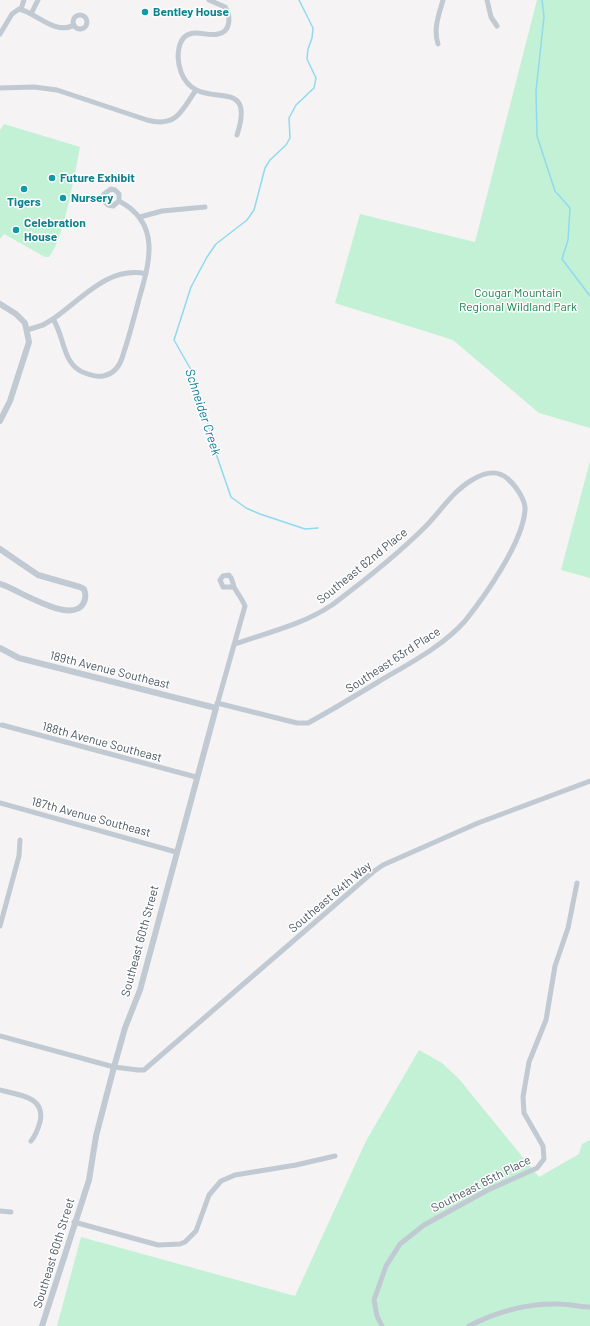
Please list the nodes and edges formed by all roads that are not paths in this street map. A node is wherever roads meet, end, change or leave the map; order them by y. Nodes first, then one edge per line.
1 (24, 0) edge
2 (38, 0) edge
3 (208, 0) edge
4 (443, 0) edge
5 (487, 0) edge
6 (21, 9) junction
7 (31, 14) junction
8 (74, 25) dead end
9 (497, 26) dead end
10 (0, 34) edge
11 (438, 44) dead end
12 (0, 88) edge
13 (196, 90) junction
14 (237, 135) dead end
15 (119, 201) dead end
16 (205, 207) dead end
17 (140, 217) junction
18 (146, 274) junction
19 (0, 304) edge
20 (53, 319) junction
21 (27, 330) junction
22 (0, 421) edge
23 (483, 476) joint
24 (0, 549) edge
25 (0, 584) edge
26 (234, 588) dead end
27 (235, 644) junction
28 (0, 648) edge
29 (217, 706) junction
30 (308, 723) joint
31 (2, 725) dead end
32 (196, 777) junction
33 (590, 781) edge
34 (0, 803) edge
35 (20, 840) dead end
36 (176, 852) junction
37 (577, 884) dead end
38 (0, 926) edge
39 (0, 1036) edge
40 (114, 1067) junction
41 (0, 1090) edge
42 (31, 1141) dead end
43 (335, 1156) dead end
44 (0, 1211) edge
45 (11, 1212) dead end
46 (74, 1222) junction
47 (590, 1307) edge
48 (42, 1326) edge
49 (382, 1326) edge
50 (469, 1326) edge

1 - 6 street
2 - 7 street
3 - 13 street
4 - 11 street
5 - 9 street
6 - 7 street
6 - 10 street
7 - 8 street
12 - 13 street
13 - 14 street
15 - 17 street
16 - 17 street
17 - 18 street
18 - 20 street
18 - 20 street
19 - 21 street
20 - 21 street
21 - 22 street
23 - 27 street, Southeast 62nd Place
23 - 30 street, Southeast 63rd Place
24 - 25 street
26 - 27 street, Southeast 60th Street
27 - 29 street, Southeast 60th Street
28 - 29 street, 189th Avenue Southeast
29 - 30 street, 189th Avenue Southeast
29 - 32 street, Southeast 60th Street
31 - 32 street, 188th Avenue Southeast
32 - 36 street, Southeast 60th Street
33 - 40 street, Southeast 64th Way
34 - 36 street, 187th Avenue Southeast
35 - 38 street
36 - 40 street, Southeast 60th Street
37 - 49 street, Southeast 65th Place
39 - 40 street, Southeast 64th Way
40 - 46 street, Southeast 60th Street
41 - 42 street
43 - 46 street
44 - 45 street
46 - 48 street, Southeast 60th Street
47 - 50 street

